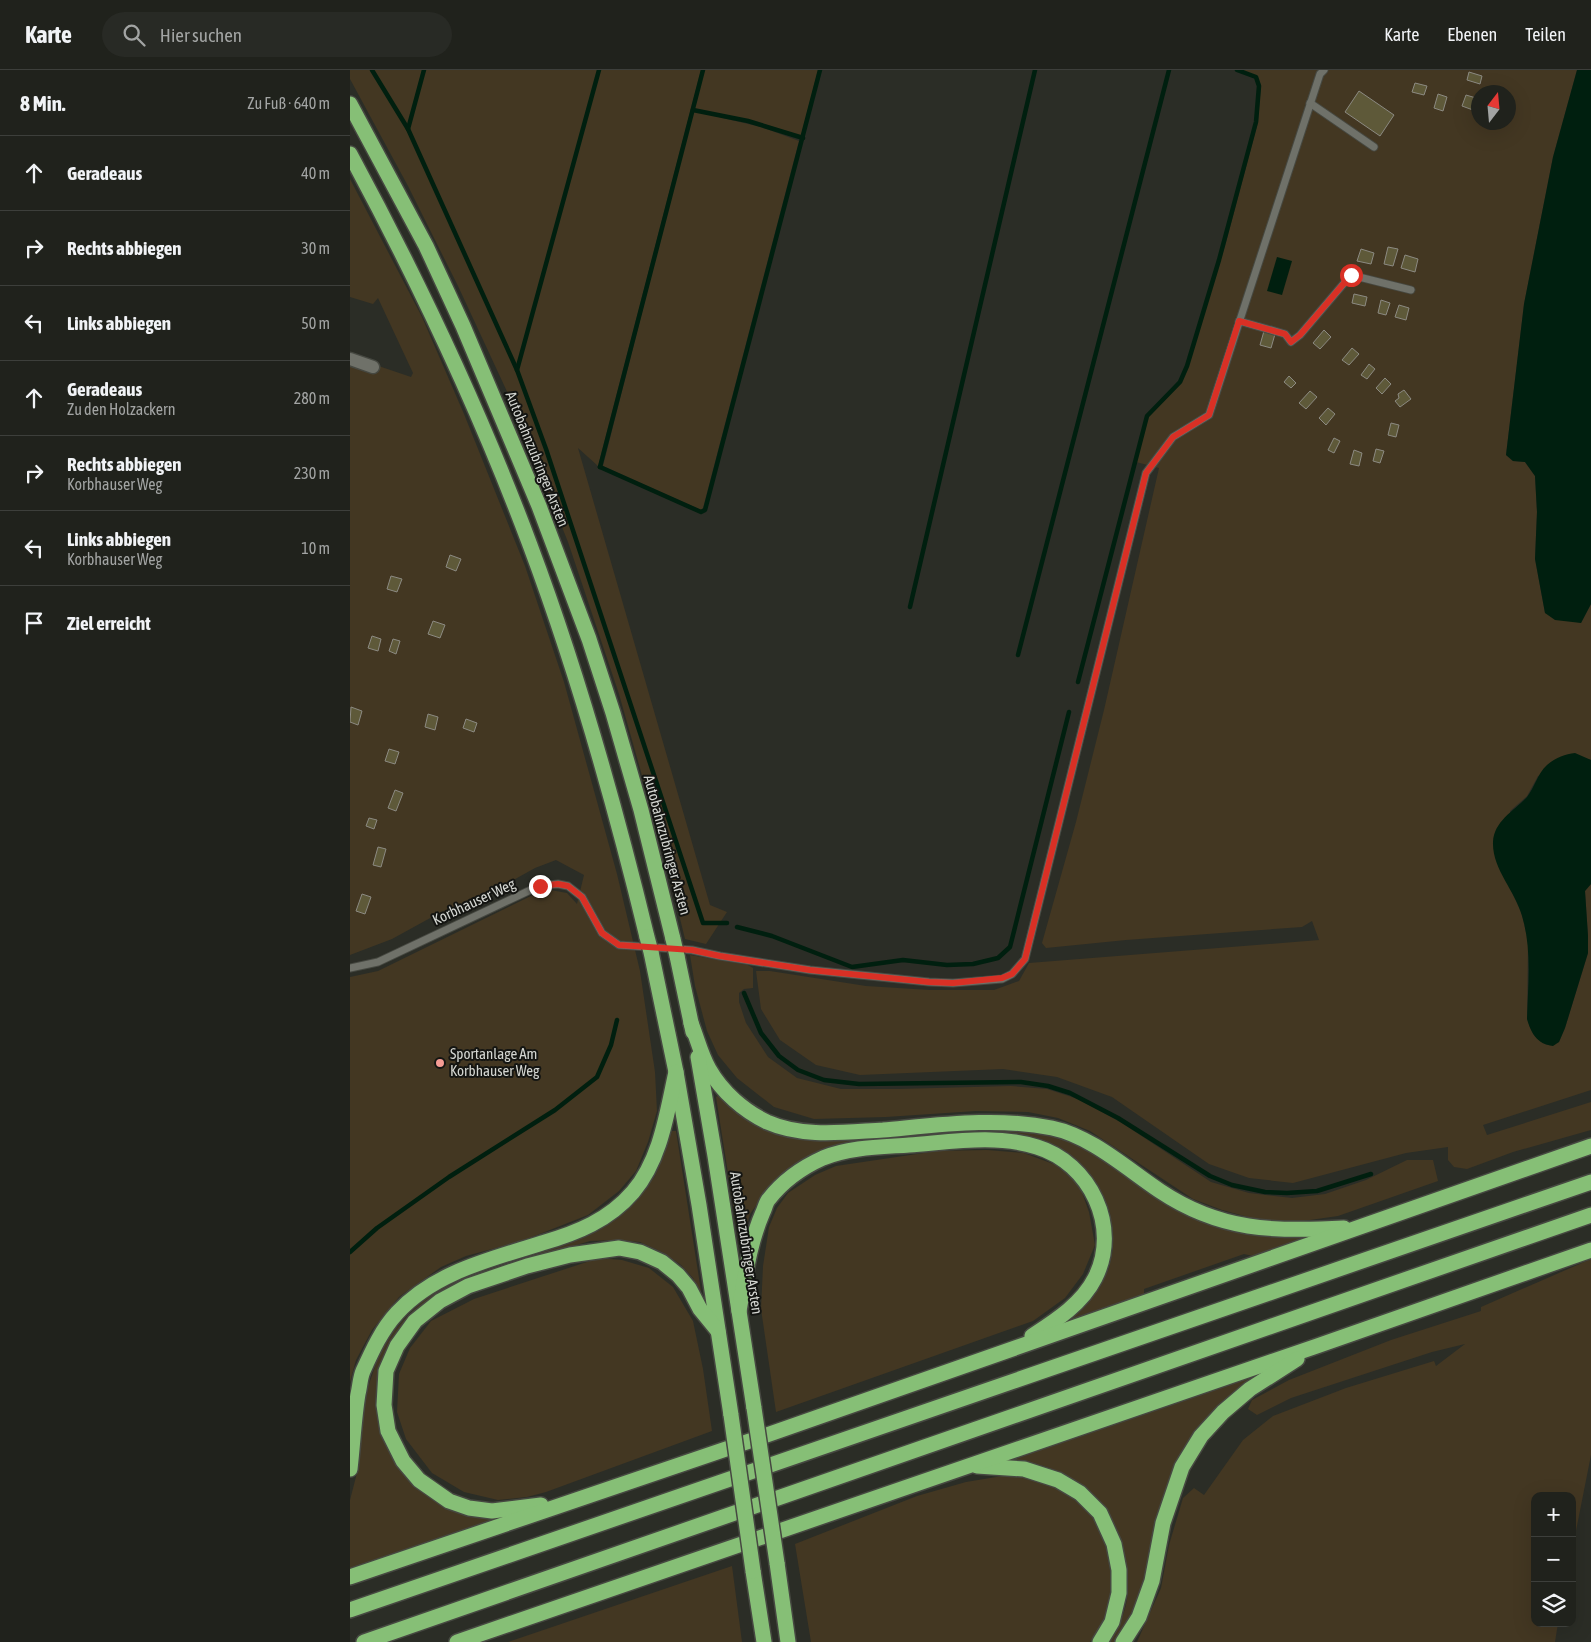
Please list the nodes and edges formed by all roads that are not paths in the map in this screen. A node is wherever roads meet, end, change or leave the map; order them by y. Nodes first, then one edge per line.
1 (1319, 71) edge
2 (350, 104) edge
3 (1310, 104) junction
4 (1374, 147) dead end
5 (350, 154) edge
6 (1411, 290) dead end
7 (1239, 321) junction
8 (350, 359) edge
9 (374, 367) dead end
10 (350, 968) edge
11 (691, 1024) junction
12 (676, 1072) junction
13 (1591, 1146) edge
14 (1591, 1182) edge
15 (1591, 1215) edge
16 (1362, 1227) junction
17 (1591, 1250) edge
18 (739, 1311) junction
19 (718, 1331) junction
20 (1317, 1346) junction
21 (1014, 1348) junction
22 (968, 1466) junction
23 (350, 1469) edge
24 (575, 1500) junction
25 (350, 1577) edge
26 (350, 1610) edge
27 (484, 1632) junction
28 (788, 1641) edge
29 (364, 1642) edge
30 (458, 1642) edge
31 (472, 1642) edge
32 (764, 1642) edge
33 (1100, 1642) edge
34 (1124, 1642) edge

1 - 3 lane
2 - 11 highway, Autobahnzubringer Arsten, bridge
3 - 4 lane
3 - 7 lane
5 - 12 highway, bridge
6 - 7 lane
7 - 10 lane, Korbhauser Weg
8 - 9 street
11 - 16 highway
11 - 18 highway, Autobahnzubringer Arsten
12 - 19 highway
12 - 23 highway
13 - 16 highway
14 - 26 highway
15 - 29 highway
16 - 21 highway
17 - 20 highway
18 - 21 highway
18 - 28 highway, Autobahnzubringer Arsten, bridge
19 - 24 highway
19 - 32 highway, bridge
20 - 22 highway
20 - 34 highway
21 - 24 highway
22 - 27 highway
22 - 33 highway
24 - 25 highway
27 - 30 highway
27 - 31 highway

